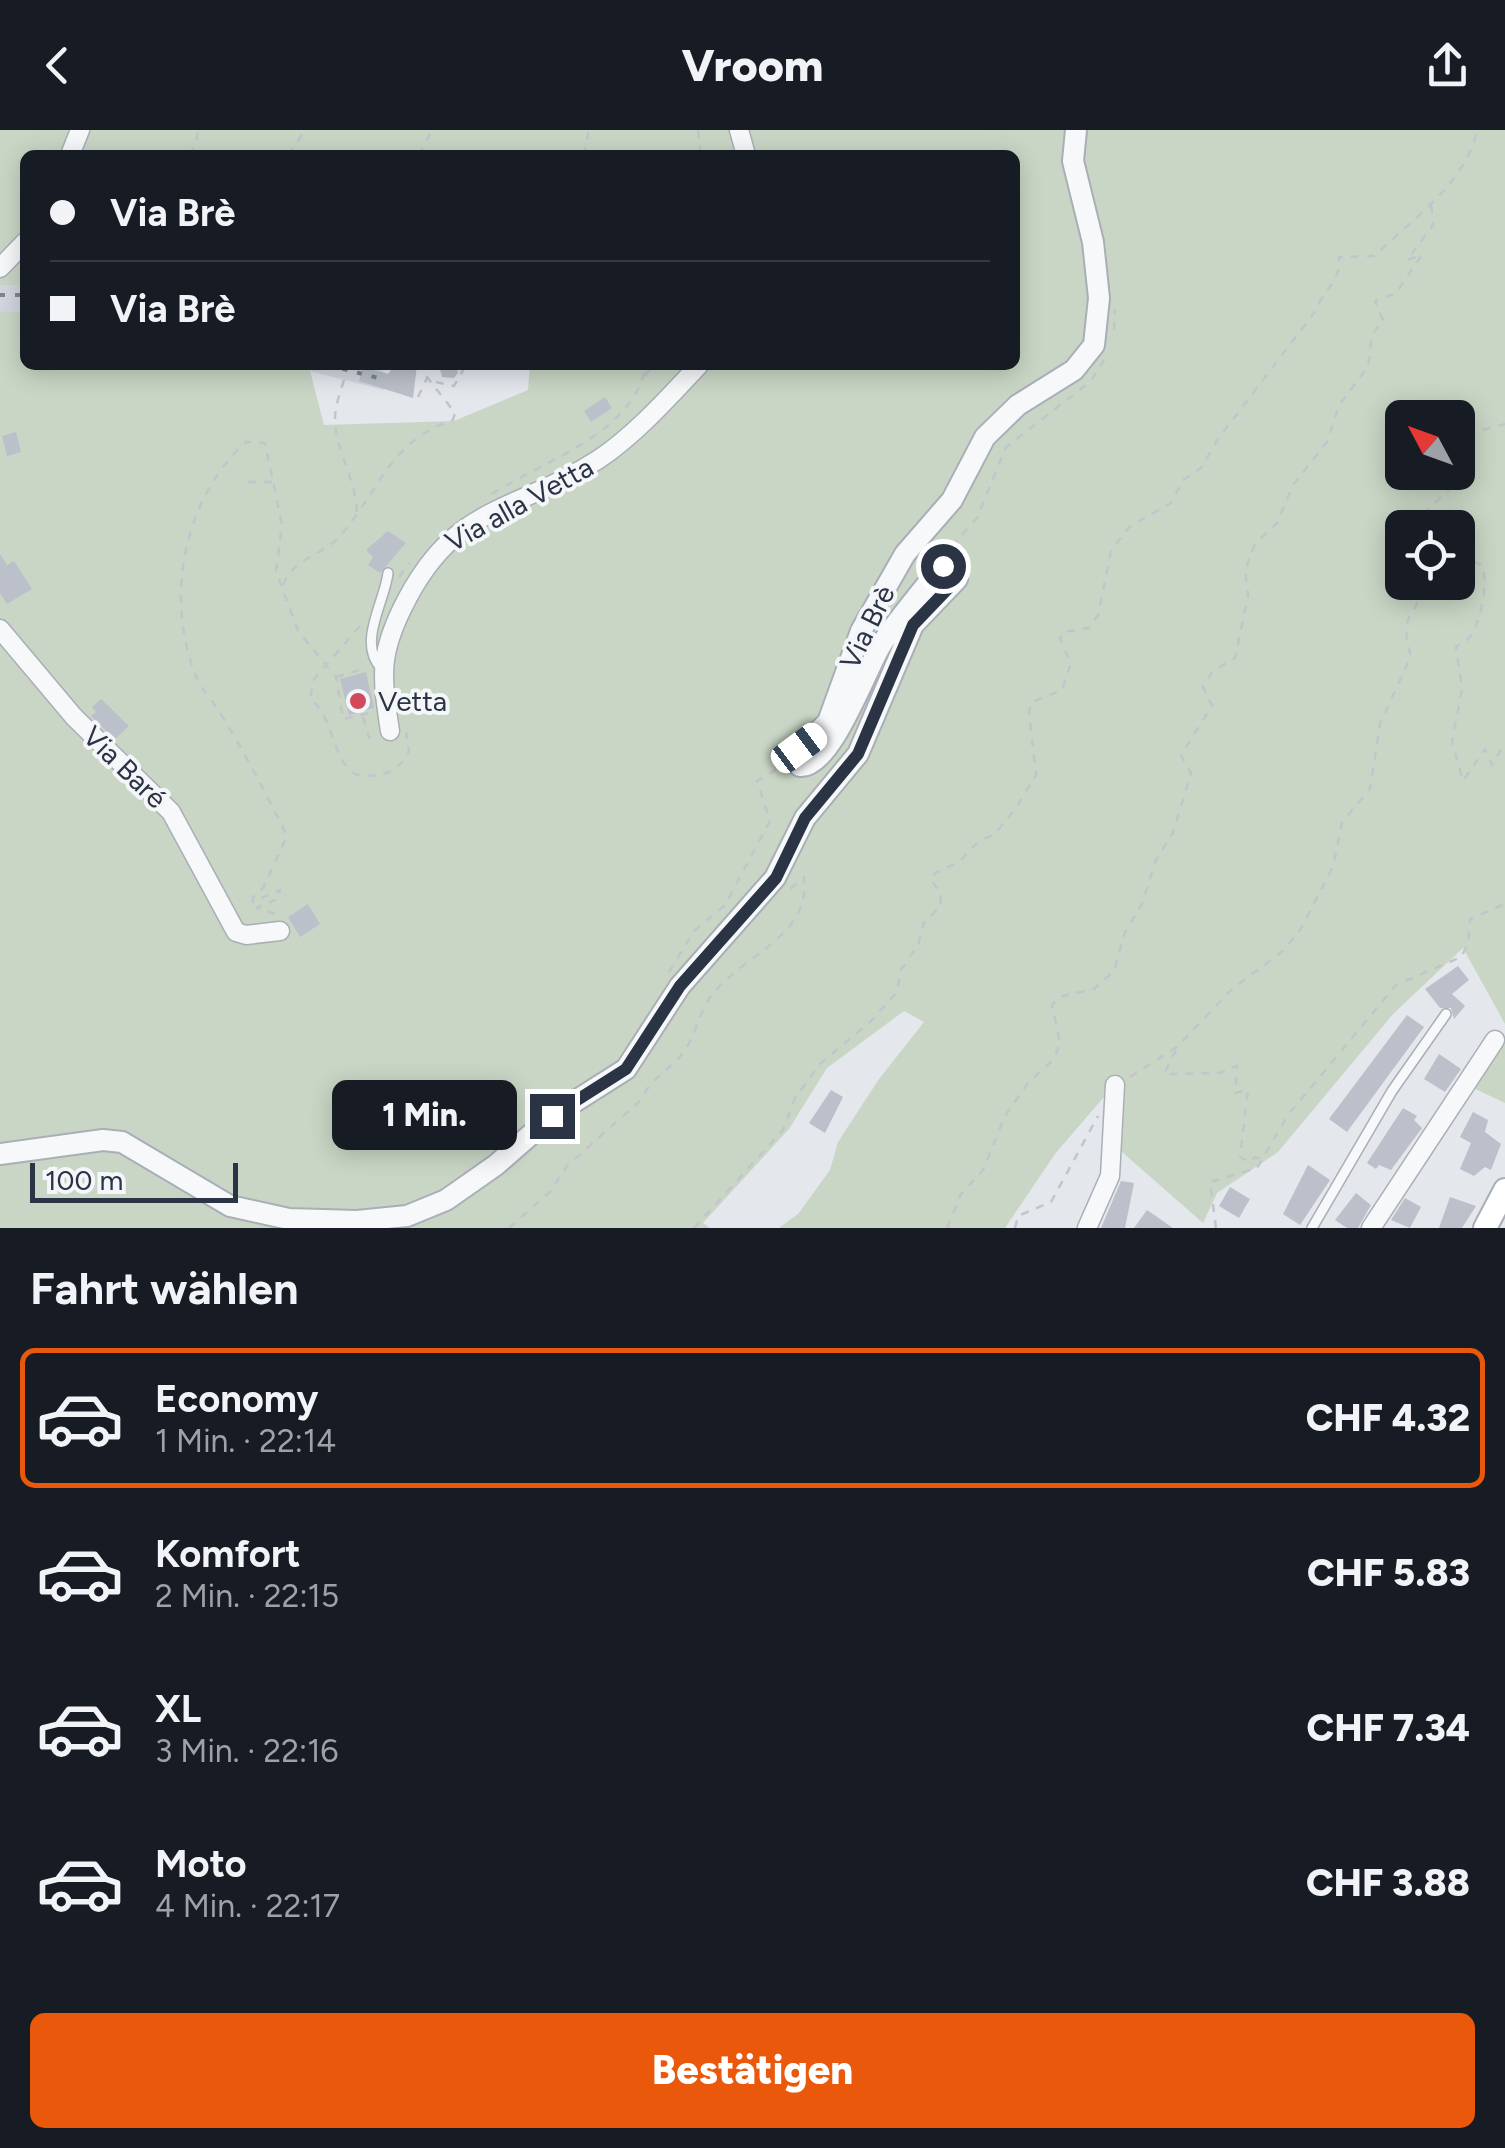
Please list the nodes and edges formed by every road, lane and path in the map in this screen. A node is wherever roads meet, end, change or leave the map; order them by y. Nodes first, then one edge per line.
1 (1076, 130) edge
2 (1477, 130) edge
3 (1438, 194) junction
4 (20, 247) edge
5 (0, 268) edge
6 (348, 370) edge
7 (425, 370) edge
8 (463, 370) edge
9 (650, 370) edge
10 (694, 370) edge
11 (427, 377) junction
12 (645, 377) dead end
13 (435, 382) junction
14 (418, 397) dead end
15 (1505, 424) edge
16 (248, 482) dead end
17 (274, 482) junction
18 (1426, 510) edge
19 (357, 514) junction
20 (966, 542) dead end
21 (956, 548) dead end
22 (1475, 563) edge
23 (388, 573) dead end
24 (282, 586) junction
25 (1419, 600) edge
26 (382, 601) junction
27 (0, 629) edge
28 (328, 665) junction
29 (374, 668) junction
30 (336, 677) junction
31 (362, 715) dead end
32 (346, 720) dead end
33 (390, 731) dead end
34 (368, 734) dead end
35 (1505, 743) edge
36 (796, 754) junction
37 (788, 891) dead end
38 (1505, 904) edge
39 (280, 931) dead end
40 (252, 935) junction
41 (662, 984) dead end
42 (1446, 1014) dead end
43 (1495, 1040) dead end
44 (1178, 1046) junction
45 (1115, 1085) junction
46 (0, 1154) edge
47 (1263, 1159) junction
48 (1505, 1190) edge
49 (509, 1228) edge
50 (694, 1228) edge
51 (947, 1228) edge
52 (1016, 1228) edge
53 (1087, 1228) edge
54 (1216, 1228) edge
55 (1312, 1228) edge
56 (1371, 1228) edge
57 (1485, 1228) edge

1 - 36 street, Via Brè
2 - 3 path
3 - 50 path
3 - 51 path
4 - 5 street
6 - 19 path
7 - 11 path
8 - 13 path
9 - 12 path
10 - 29 street, Via alla Vetta
11 - 13 path
11 - 14 path
13 - 19 path
15 - 18 path
16 - 17 path
17 - 24 path
17 - 40 path
19 - 24 path
20 - 21 path
22 - 35 path
23 - 26 lane
24 - 28 path
25 - 44 path
26 - 28 path
26 - 29 lane
27 - 40 street, Via Baré
28 - 30 path
29 - 30 path
29 - 33 street, Via alla Vetta
30 - 32 path
31 - 34 path
36 - 41 path
36 - 46 street, Via Brè
37 - 49 path
38 - 47 path
39 - 40 street
42 - 55 lane
43 - 56 street
44 - 45 path
44 - 47 path
45 - 52 path
45 - 53 street
47 - 54 path
48 - 57 main road

